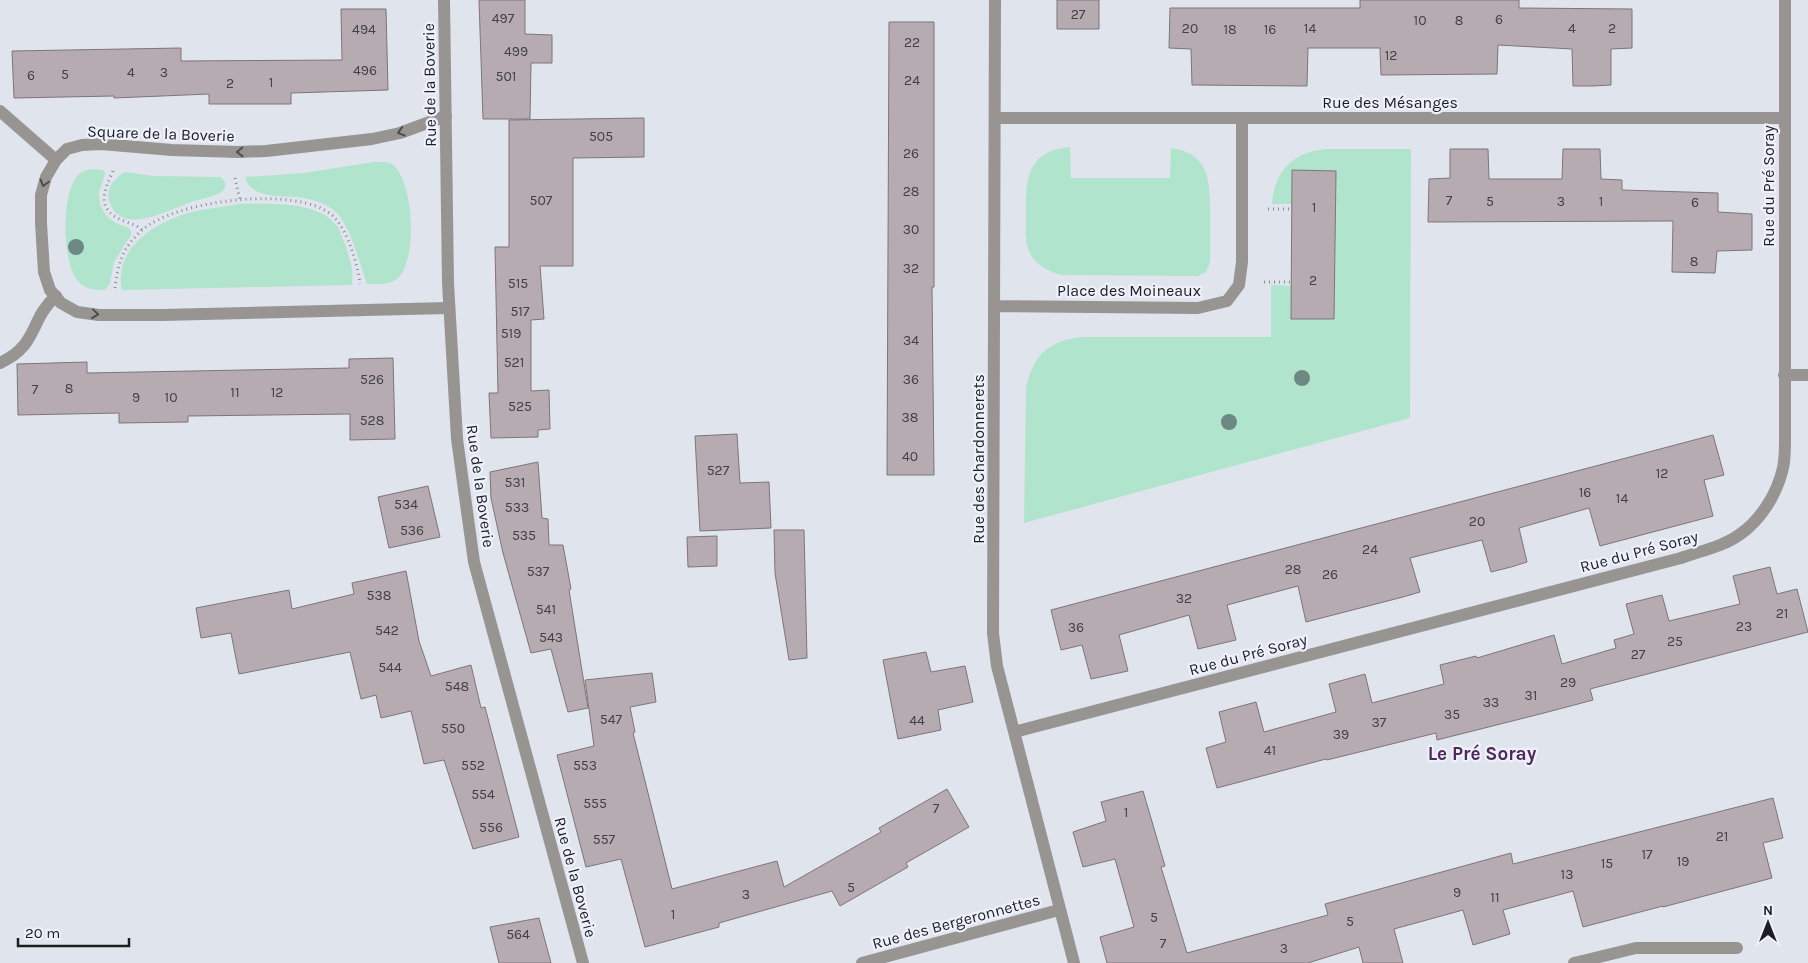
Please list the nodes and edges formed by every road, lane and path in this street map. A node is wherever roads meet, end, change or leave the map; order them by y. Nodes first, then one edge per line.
1 (444, 0) edge
2 (995, 0) edge
3 (1785, 0) edge
4 (0, 111) edge
5 (446, 116) junction
6 (995, 118) junction
7 (1785, 118) junction
8 (1242, 119) junction
9 (56, 160) junction
10 (114, 165) dead end
11 (234, 172) dead end
12 (240, 200) junction
13 (1265, 209) dead end
14 (1292, 209) dead end
15 (142, 230) junction
16 (1264, 282) dead end
17 (1291, 282) dead end
18 (115, 291) dead end
19 (361, 291) dead end
20 (56, 296) junction
21 (995, 306) junction
22 (448, 308) junction
23 (0, 363) edge
24 (1784, 375) junction
25 (1808, 375) edge
26 (1014, 732) junction
27 (1059, 910) junction
28 (1737, 948) dead end
29 (583, 963) edge
30 (862, 963) edge
31 (1074, 963) edge
32 (1574, 963) edge

1 - 5 street, Rue de la Boverie
2 - 6 street, Rue des Chardonnerets
3 - 7 street, Rue du Pré Soray
4 - 9 street
5 -> 9 street, Square de la Boverie
5 - 22 street, Rue de la Boverie
6 - 8 street, Rue des Mésanges
6 - 21 street, Rue des Chardonnerets
7 - 8 street, Rue des Mésanges
7 - 24 street, Rue du Pré Soray
8 - 21 street, Place des Moineaux
9 -> 20 street, Square de la Boverie
10 - 15 path
11 - 12 path
12 - 15 path
12 - 19 path
13 - 14 path
15 - 18 path
16 - 17 path
20 -> 22 street, Square de la Boverie
20 - 23 street
21 - 26 street, Rue des Chardonnerets
22 - 29 street, Rue de la Boverie
24 - 25 street
24 - 26 street, Rue du Pré Soray
26 - 27 street, Rue des Chardonnerets
27 - 30 street, Rue des Bergeronnettes
27 - 31 street, Rue des Chardonnerets
28 - 32 street

